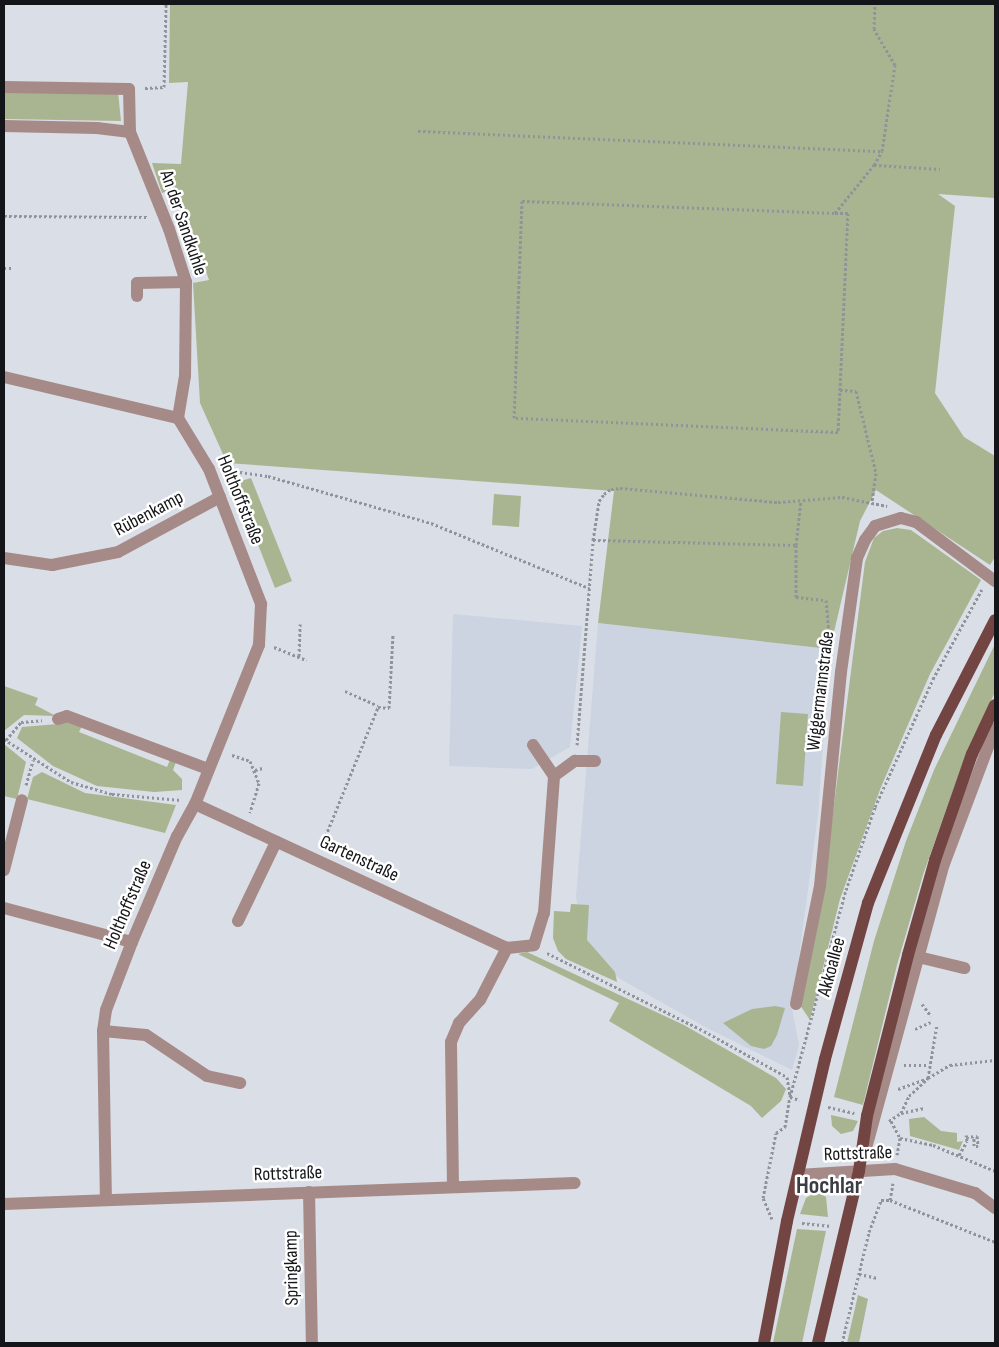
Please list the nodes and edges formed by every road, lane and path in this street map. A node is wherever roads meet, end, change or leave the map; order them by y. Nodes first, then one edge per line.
1 (166, 4) edge
2 (875, 4) edge
3 (4, 87) edge
4 (164, 87) dead end
5 (4, 126) edge
6 (418, 131) dead end
7 (130, 132) junction
8 (882, 151) junction
9 (874, 165) junction
10 (940, 169) dead end
11 (835, 213) junction
12 (4, 216) edge
13 (163, 217) junction
14 (4, 268) edge
15 (14, 268) dead end
16 (186, 282) junction
17 (137, 296) dead end
18 (4, 377) edge
19 (840, 390) junction
20 (178, 418) junction
21 (209, 469) junction
22 (220, 497) junction
23 (801, 500) junction
24 (872, 502) junction
25 (901, 518) junction
26 (593, 540) junction
27 (796, 545) junction
28 (4, 558) edge
29 (995, 581) edge
30 (590, 588) junction
31 (826, 600) dead end
32 (995, 620) edge
33 (300, 624) dead end
34 (393, 634) dead end
35 (259, 642) junction
36 (299, 656) junction
37 (306, 660) dead end
38 (345, 691) dead end
39 (995, 705) edge
40 (378, 707) junction
41 (58, 719) joint
42 (995, 728) edge
43 (5, 739) edge
44 (533, 745) dead end
45 (218, 749) junction
46 (33, 760) junction
47 (575, 761) junction
48 (595, 761) dead end
49 (263, 768) dead end
50 (208, 769) junction
51 (255, 770) junction
52 (554, 776) junction
53 (22, 800) joint
54 (195, 804) junction
55 (243, 827) junction
56 (276, 842) junction
57 (316, 860) junction
58 (4, 870) edge
59 (838, 888) dead end
60 (846, 890) dead end
61 (4, 908) edge
62 (238, 921) dead end
63 (132, 942) junction
64 (534, 945) junction
65 (507, 948) junction
66 (912, 956) junction
67 (964, 968) dead end
68 (796, 1004) dead end
69 (928, 1010) dead end
70 (931, 1016) dead end
71 (931, 1022) dead end
72 (937, 1025) dead end
73 (912, 1028) dead end
74 (103, 1031) junction
75 (995, 1060) edge
76 (903, 1065) dead end
77 (929, 1065) junction
78 (928, 1078) junction
79 (240, 1083) dead end
80 (898, 1089) dead end
81 (790, 1098) dead end
82 (815, 1104) junction
83 (924, 1108) dead end
84 (900, 1113) junction
85 (867, 1116) junction
86 (891, 1121) dead end
87 (900, 1138) dead end
88 (974, 1138) dead end
89 (959, 1155) junction
90 (859, 1171) junction
91 (995, 1171) edge
92 (798, 1175) junction
93 (575, 1183) dead end
94 (453, 1186) junction
95 (309, 1192) junction
96 (106, 1200) junction
97 (890, 1200) dead end
98 (4, 1204) edge
99 (995, 1208) edge
100 (772, 1219) dead end
101 (787, 1221) junction
102 (844, 1228) junction
103 (869, 1232) dead end
104 (995, 1242) edge
105 (858, 1274) junction
106 (878, 1278) dead end
107 (312, 1343) edge
108 (764, 1343) edge
109 (818, 1343) edge
110 (842, 1343) edge

1 - 4 path
2 - 8 path
3 - 7 street, An der Sandkuhle
5 - 7 street
6 - 8 path
7 - 13 street, An der Sandkuhle
8 - 9 path
9 - 10 path
9 - 11 path
11 - 19 path
11 - 19 path
12 - 13 path
13 - 16 street, An der Sandkuhle
14 - 15 path
16 - 17 street
16 - 20 street, An der Sandkuhle
18 - 20 street
19 - 24 path
20 - 21 street, Holthoffstraße
21 - 22 street, Holthoffstraße
21 - 30 path
22 - 28 street, Rübenkamp
22 - 35 street, Holthoffstraße
23 - 24 path
23 - 26 path
23 - 27 path
24 - 25 path
25 - 29 street
25 - 68 street, Wiggermannstraße
26 - 27 path
26 - 30 path
27 - 31 path
30 - 47 path
32 - 82 main road, Akkoallee
33 - 36 path
34 - 40 path
35 - 36 path
35 - 45 street, Holthoffstraße
36 - 37 path
38 - 40 path
39 - 66 main road
40 - 57 path
41 - 43 path
41 - 50 street
42 - 66 street
43 - 46 path
44 - 52 street
45 - 50 street, Holthoffstraße
45 - 51 path
46 - 53 path
46 - 54 path
47 - 48 street
47 - 52 street
49 - 51 path
50 - 54 street, Holthoffstraße
51 - 55 path
52 - 64 street
53 - 58 street
54 - 55 street, Gartenstraße
54 - 63 street, Holthoffstraße
55 - 56 street, Gartenstraße
56 - 57 street, Gartenstraße
56 - 62 street
57 - 65 street, Gartenstraße
59 - 60 path
61 - 63 street
63 - 74 street, Holthoffstraße
64 - 65 street
64 - 81 path
65 - 94 street
66 - 67 street
66 - 85 main road
66 - 90 street
69 - 70 path
71 - 73 path
72 - 77 path
74 - 79 street
74 - 96 street, Holthoffstraße
75 - 78 path
76 - 77 path
77 - 78 path
78 - 80 path
78 - 84 path
82 - 85 path
82 - 92 main road, Akkoallee
83 - 84 path
84 - 86 path
85 - 90 main road
87 - 89 path
88 - 89 path
89 - 91 path
90 - 92 street, Rottstraße
90 - 99 street, Rottstraße
90 - 102 main road
92 - 101 main road, Akkoallee
93 - 94 street, Rottstraße
94 - 95 street, Rottstraße
95 - 96 street, Rottstraße
95 - 107 street, Springkamp
96 - 98 street, Rottstraße
97 - 104 path
100 - 101 path
101 - 102 path
101 - 108 main road, Akkoallee
102 - 109 main road
103 - 105 path
105 - 106 path
105 - 110 path

